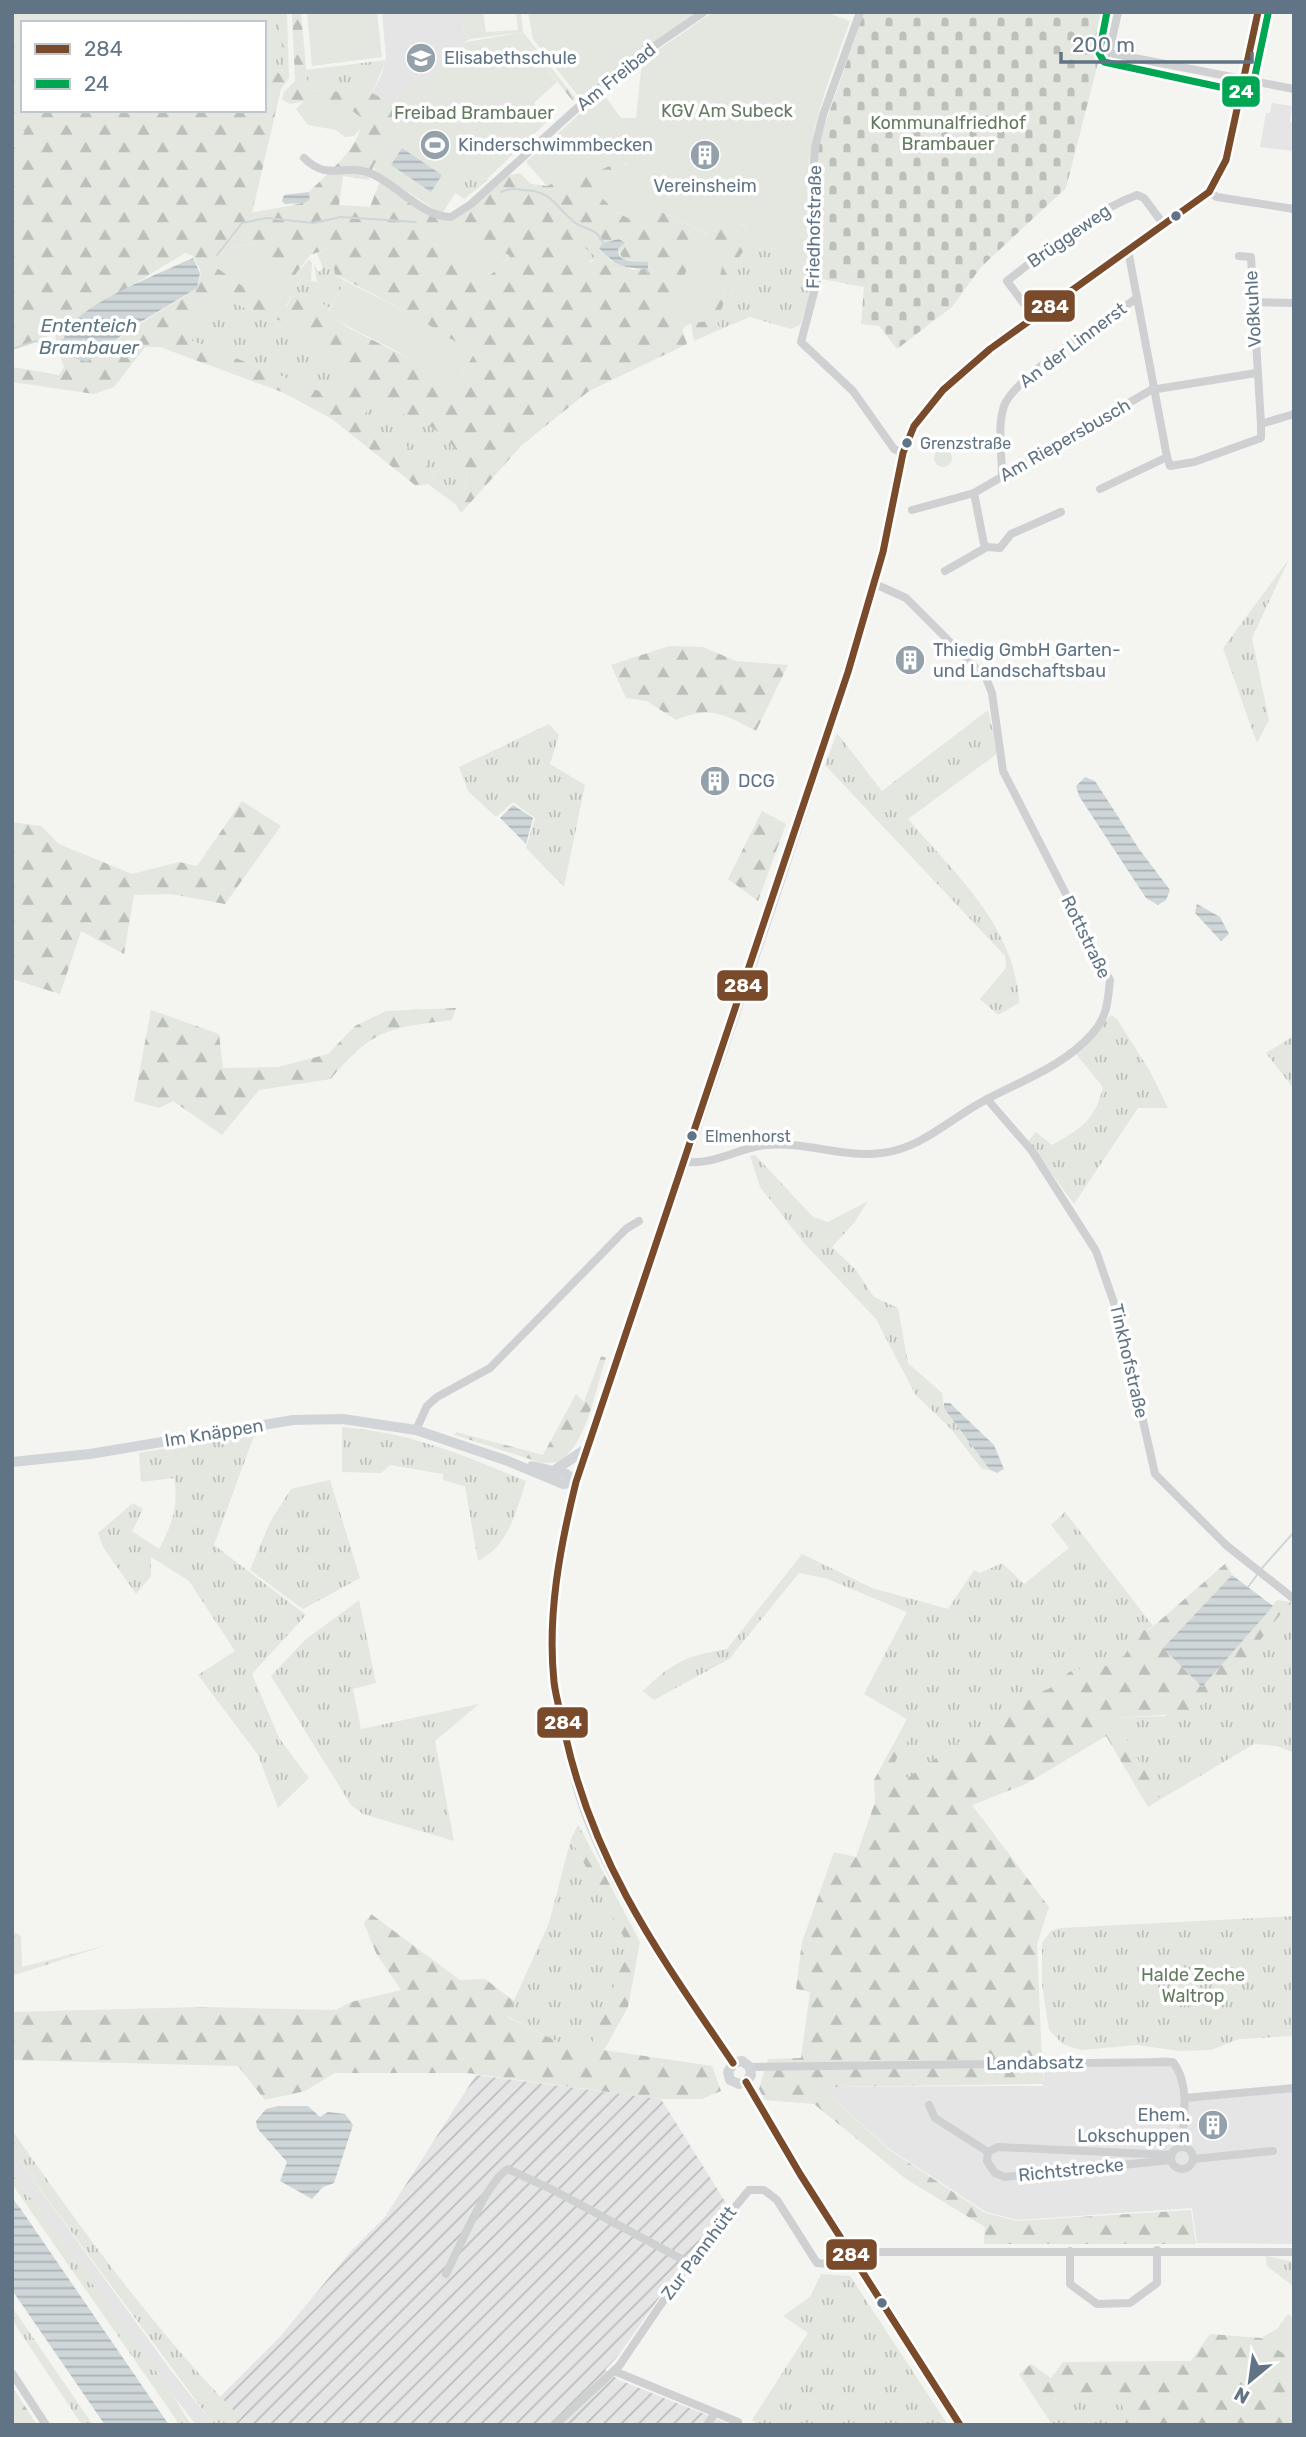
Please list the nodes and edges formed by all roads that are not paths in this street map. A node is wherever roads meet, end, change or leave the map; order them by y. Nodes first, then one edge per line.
1 (704, 12) edge
2 (1118, 12) edge
3 (1258, 12) edge
4 (857, 13) edge
5 (1243, 82) junction
6 (1294, 89) edge
7 (304, 158) dead end
8 (1209, 192) junction
9 (1294, 209) edge
10 (1164, 225) junction
11 (1128, 250) junction
12 (1239, 256) dead end
13 (1137, 298) junction
14 (1252, 302) junction
15 (1294, 303) edge
16 (1033, 316) junction
17 (1256, 373) junction
18 (1156, 388) junction
19 (1294, 414) edge
20 (1261, 424) junction
21 (900, 452) junction
22 (1167, 457) junction
23 (1002, 476) junction
24 (1100, 489) dead end
25 (974, 493) junction
26 (912, 510) dead end
27 (1061, 512) dead end
28 (987, 547) junction
29 (945, 571) dead end
30 (875, 584) junction
31 (987, 1099) junction
32 (683, 1161) junction
33 (639, 1221) dead end
34 (416, 1430) junction
35 (586, 1450) junction
36 (508, 1461) junction
37 (12, 1462) edge
38 (555, 1470) junction
39 (576, 1482) junction
40 (1294, 1599) edge
41 (733, 2063) junction
42 (750, 2067) junction
43 (746, 2082) junction
44 (1294, 2088) edge
45 (1185, 2098) junction
46 (929, 2105) dead end
47 (1182, 2147) junction
48 (1273, 2151) dead end
49 (988, 2152) junction
50 (1171, 2157) junction
51 (1193, 2159) junction
52 (1157, 2250) junction
53 (1070, 2251) junction
54 (1294, 2252) edge
55 (853, 2259) junction
56 (690, 2263) junction
57 (446, 2274) dead end
58 (614, 2371) junction
59 (12, 2373) edge
60 (715, 2413) junction
61 (738, 2422) dead end
62 (46, 2425) edge
63 (555, 2425) edge
64 (706, 2425) edge
65 (960, 2425) edge

1 - 7 street, Am Freibad
2 - 5 street
3 - 5 main road
4 - 21 street, Friedhofstraße
5 - 6 street
5 - 8 main road
8 - 9 street
8 - 10 main road
10 - 11 main road
10 - 16 street, Brüggeweg
11 - 13 street
11 - 16 main road
12 - 14 street, Voßkuhle
13 - 18 street
13 - 23 street, An der Linnerst
14 - 15 street
14 - 17 street, Voßkuhle
16 - 21 main road
17 - 18 street, Voßkuhle
17 - 20 street, Voßkuhle
18 - 22 street
18 - 23 street, Am Riepersbusch
19 - 20 street
20 - 22 street
21 - 30 main road
22 - 24 street
23 - 25 street, Am Riepersbusch
25 - 26 street, Am Riepersbusch
25 - 28 street
27 - 28 street
28 - 29 street
30 - 31 street, Rottstraße
30 - 32 main road
31 - 32 street, Rottstraße
31 - 40 street, Tinkhofstraße
32 - 35 main road
33 - 34 street
34 - 36 main road, Im Knäppen
34 - 37 main road, Im Knäppen
35 - 38 main road
35 - 39 main road
36 - 38 main road
36 - 39 main road, Im Knäppen
38 - 39 main road
39 - 41 main road
41 - 42 main road
41 - 43 main road
42 - 43 main road
42 - 45 street, Landabsatz
43 - 55 main road
44 - 45 street
45 - 47 street
46 - 49 street, Richtstrecke
47 - 50 street
47 - 51 street
48 - 51 street, Richtstrecke
49 - 50 street, Richtstrecke
49 - 50 street, Richtstrecke
50 - 51 street, Richtstrecke
52 - 53 street
52 - 53 street
52 - 54 street
53 - 55 street
55 - 56 street, Zur Pannhütt
55 - 65 main road
56 - 57 street
56 - 58 street, Zur Pannhütt
58 - 60 street
58 - 63 street, Zur Pannhütt
59 - 62 street
60 - 61 street
60 - 64 street

